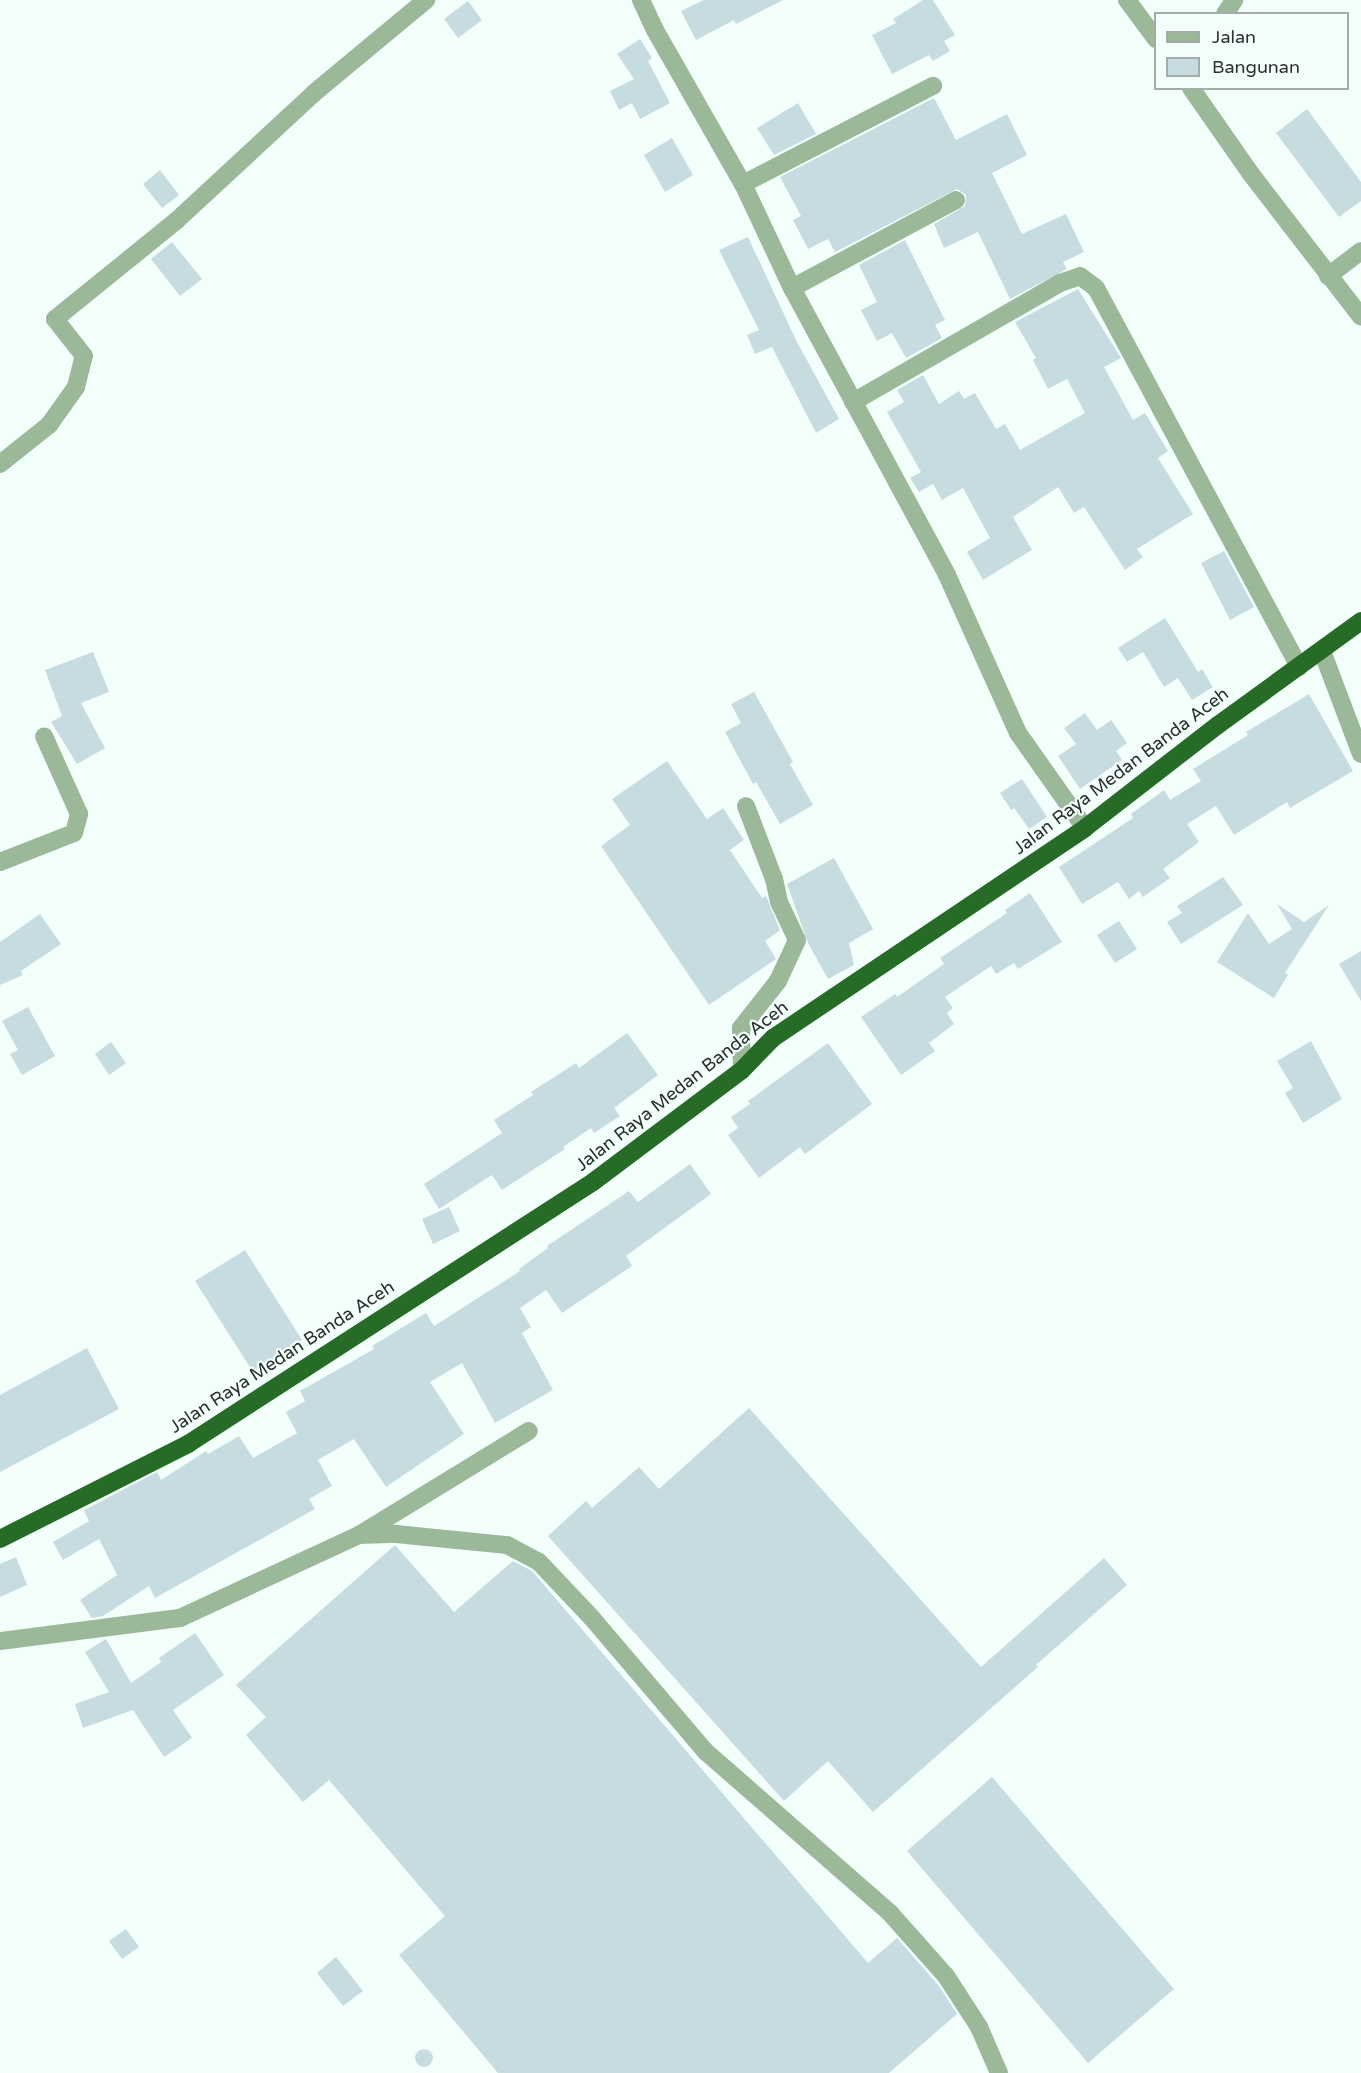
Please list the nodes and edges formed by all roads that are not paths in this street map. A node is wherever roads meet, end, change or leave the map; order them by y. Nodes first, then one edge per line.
1 (426, 0) edge
2 (641, 0) edge
3 (1127, 0) edge
4 (1154, 38) edge
5 (933, 86) dead end
6 (1192, 90) edge
7 (743, 184) junction
8 (956, 200) dead end
9 (1361, 251) edge
10 (1328, 276) junction
11 (792, 288) junction
12 (1361, 318) edge
13 (853, 402) junction
14 (0, 464) edge
15 (1361, 621) edge
16 (1322, 651) junction
17 (1299, 666) junction
18 (44, 736) dead end
19 (1361, 754) edge
20 (746, 806) dead end
21 (1085, 828) junction
22 (0, 862) edge
23 (742, 1070) junction
24 (529, 1431) dead end
25 (359, 1535) junction
26 (0, 1539) edge
27 (0, 1641) edge
28 (999, 2073) edge

1 - 14 street
2 - 7 street
3 - 4 street
5 - 7 street
6 - 10 street
7 - 11 street
8 - 11 street
9 - 10 street
10 - 12 street
11 - 13 street
13 - 17 street
13 - 21 street
15 - 16 highway, Jalan Raya Medan Banda Aceh
16 - 17 highway, Jalan Raya Medan Banda Aceh
16 - 19 street
17 - 21 highway, Jalan Raya Medan Banda Aceh
18 - 22 street
20 - 23 street
21 - 23 highway, Jalan Raya Medan Banda Aceh
23 - 26 highway, Jalan Raya Medan Banda Aceh
24 - 25 street
25 - 27 street
25 - 28 street

